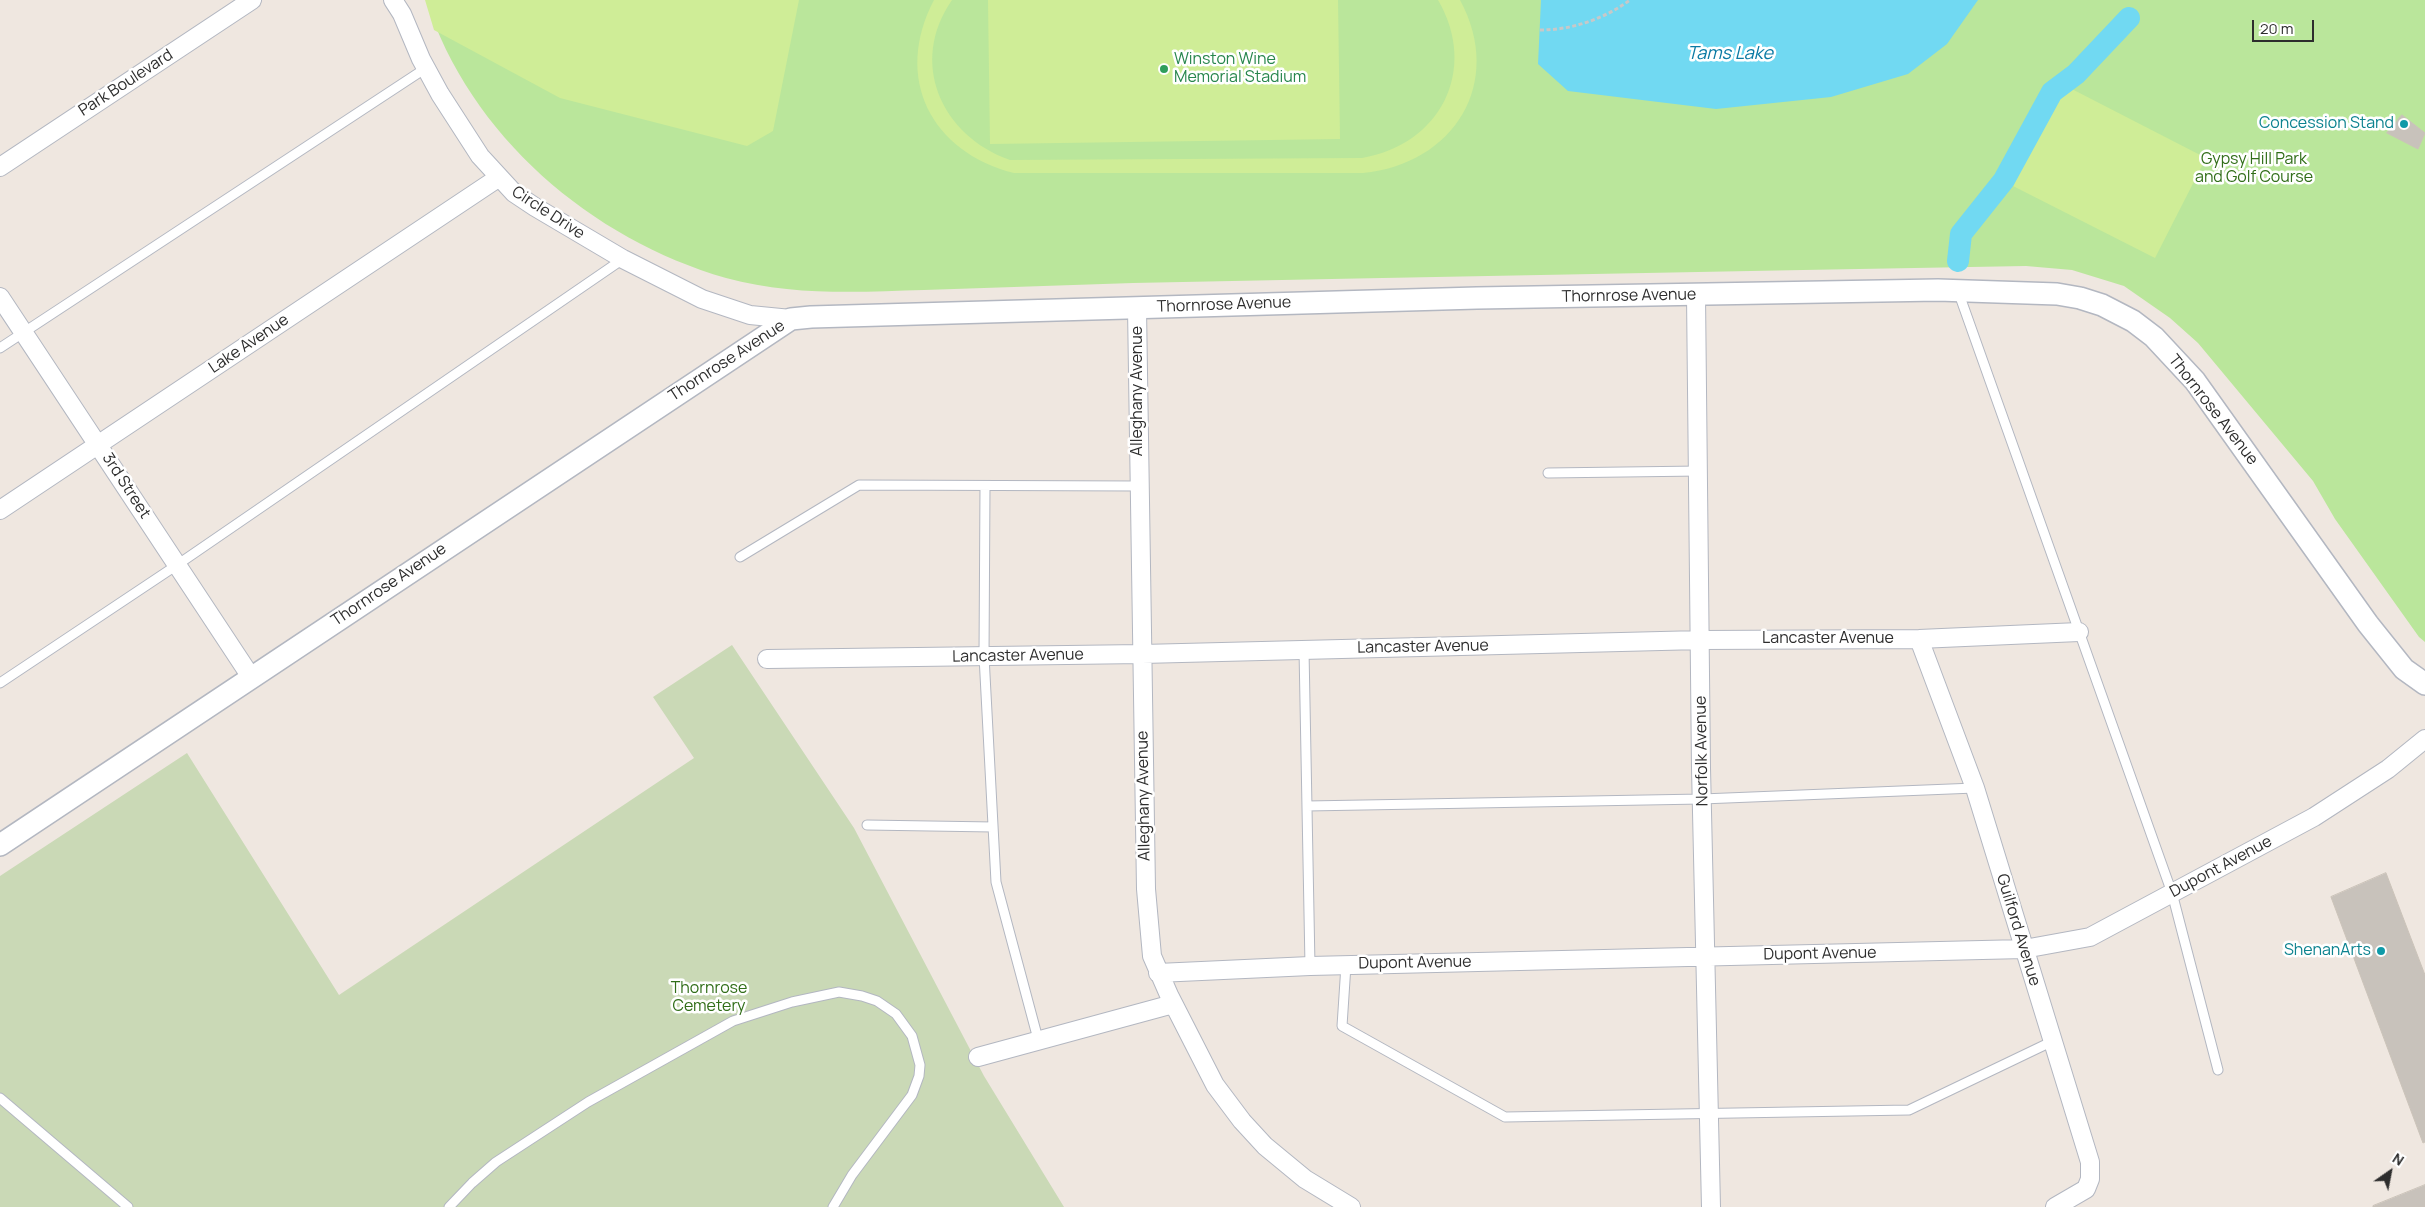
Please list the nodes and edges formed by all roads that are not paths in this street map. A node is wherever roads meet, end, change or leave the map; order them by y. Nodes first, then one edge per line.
1 (252, 0) edge
2 (393, 0) edge
3 (426, 68) junction
4 (0, 167) edge
5 (498, 178) junction
6 (623, 259) junction
7 (1958, 290) junction
8 (1696, 295) junction
9 (0, 296) edge
10 (1137, 308) junction
11 (791, 319) junction
12 (24, 332) junction
13 (0, 348) edge
14 (99, 444) junction
15 (1700, 471) junction
16 (1548, 472) dead end
17 (984, 486) junction
18 (1138, 486) junction
19 (0, 510) edge
20 (740, 557) dead end
21 (177, 565) junction
22 (2079, 632) junction
23 (1919, 639) junction
24 (1701, 640) junction
25 (1304, 650) junction
26 (1142, 654) junction
27 (984, 656) junction
28 (767, 659) dead end
29 (251, 677) junction
30 (0, 683) edge
31 (2425, 684) edge
32 (2425, 739) edge
33 (1975, 788) junction
34 (1702, 799) junction
35 (1307, 806) junction
36 (867, 824) dead end
37 (993, 827) junction
38 (0, 845) edge
39 (2172, 893) junction
40 (2024, 949) junction
41 (1706, 956) junction
42 (1346, 965) junction
43 (1310, 966) junction
44 (1158, 972) junction
45 (1173, 1004) junction
46 (1038, 1039) junction
47 (2052, 1041) junction
48 (978, 1057) dead end
49 (2218, 1070) dead end
50 (0, 1098) edge
51 (1709, 1113) junction
52 (128, 1207) edge
53 (449, 1207) edge
54 (833, 1207) edge
55 (1351, 1207) edge
56 (1711, 1207) edge
57 (2055, 1207) edge

1 - 4 street, Park Boulevard
2 - 3 street, Circle Drive
3 - 5 street, Circle Drive
3 - 12 lane
5 - 6 street, Circle Drive
5 - 14 street, Lake Avenue
6 - 11 street, Circle Drive
6 - 21 lane
7 - 8 street, Thornrose Avenue
7 - 22 lane
7 - 31 street, Thornrose Avenue
8 - 10 street, Thornrose Avenue
8 - 15 street, Norfolk Avenue
9 - 12 street, 3rd Street
10 - 11 street, Thornrose Avenue
10 - 18 street, Alleghany Avenue
11 - 29 street, Thornrose Avenue
12 - 13 lane
12 - 14 street, 3rd Street
14 - 19 street, Lake Avenue
14 - 21 street, 3rd Street
15 - 16 lane
15 - 24 street, Norfolk Avenue
17 - 18 lane
17 - 20 lane
17 - 27 lane
18 - 26 street, Alleghany Avenue
21 - 29 street, 3rd Street
21 - 30 lane
22 - 23 street, Lancaster Avenue
22 - 39 lane
23 - 24 street, Lancaster Avenue
23 - 33 street, Guilford Avenue
24 - 25 street, Lancaster Avenue
24 - 34 street, Norfolk Avenue
25 - 26 street, Lancaster Avenue
25 - 35 lane
26 - 27 street, Lancaster Avenue
26 - 44 street, Alleghany Avenue
27 - 28 street, Lancaster Avenue
27 - 37 lane
29 - 38 street, Thornrose Avenue
32 - 39 street, Dupont Avenue
33 - 34 lane
33 - 40 street, Guilford Avenue
34 - 35 lane
34 - 41 street, Norfolk Avenue
35 - 43 lane
36 - 37 lane
37 - 46 lane
39 - 40 street, Dupont Avenue
39 - 49 lane
40 - 41 street, Dupont Avenue
40 - 47 street, Guilford Avenue
41 - 42 street, Dupont Avenue
41 - 51 street, Norfolk Avenue
42 - 43 street, Dupont Avenue
42 - 51 lane
43 - 44 street, Dupont Avenue
44 - 45 street, Alleghany Avenue
45 - 46 street
45 - 55 street, Alleghany Avenue
46 - 48 street
47 - 51 lane
47 - 57 street, Guilford Avenue
50 - 52 lane
51 - 56 street, Norfolk Avenue
53 - 54 lane

